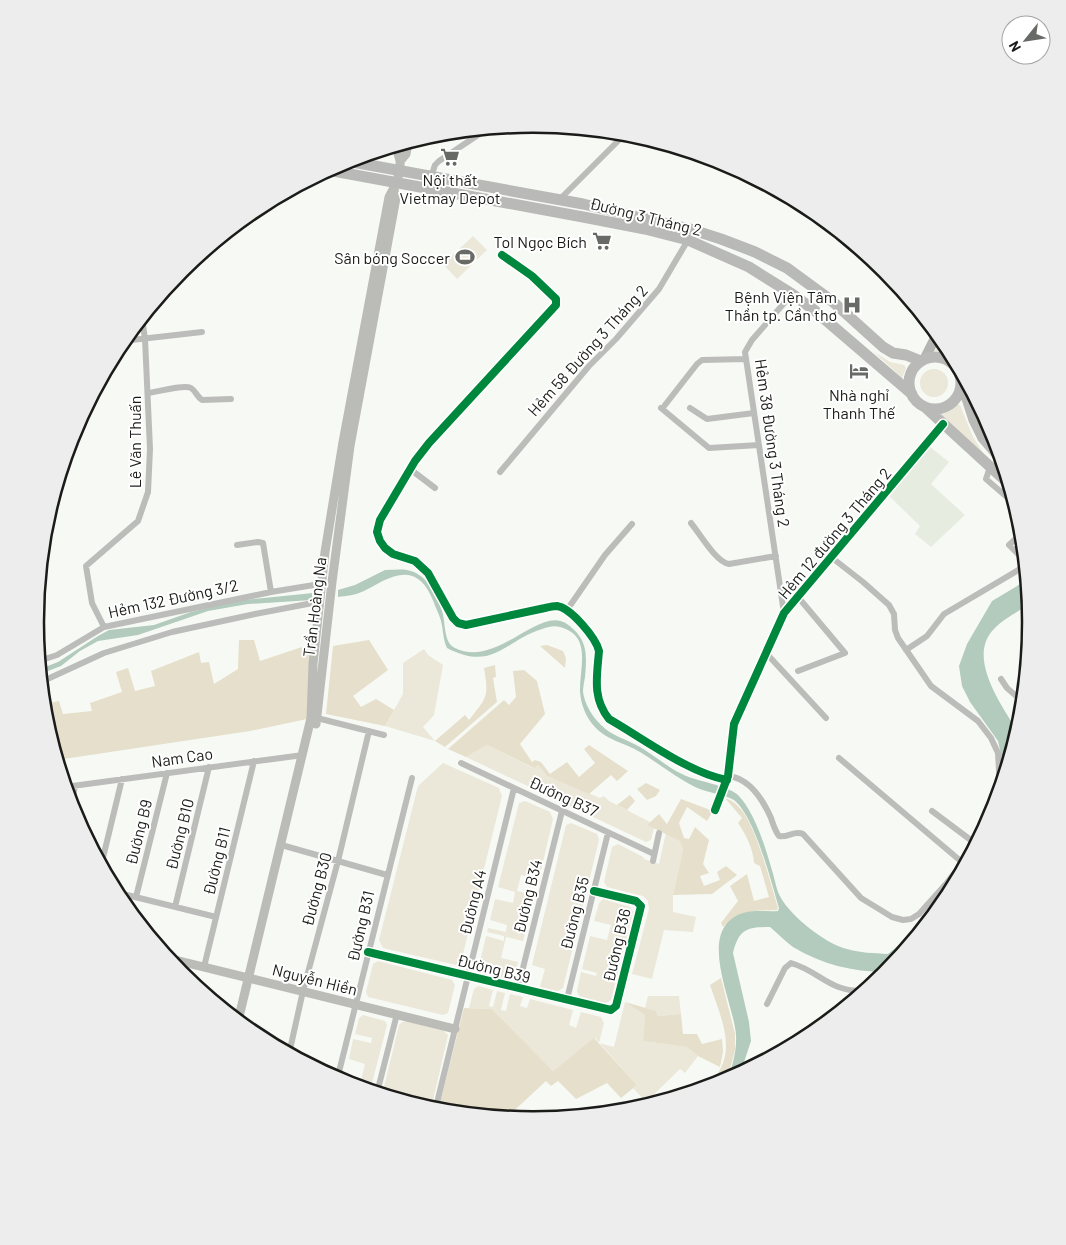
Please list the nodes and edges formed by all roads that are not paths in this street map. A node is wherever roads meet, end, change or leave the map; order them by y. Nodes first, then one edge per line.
1 (476, 136) edge
2 (618, 141) edge
3 (407, 150) edge
4 (396, 153) edge
5 (366, 163) edge
6 (399, 166) junction
7 (340, 173) edge
8 (431, 177) junction
9 (395, 186) junction
10 (558, 200) junction
11 (688, 240) junction
12 (502, 255) dead end
13 (792, 294) junction
14 (143, 327) edge
15 (202, 332) dead end
16 (145, 339) junction
17 (134, 340) edge
18 (933, 341) edge
19 (746, 359) junction
20 (945, 359) edge
21 (923, 360) junction
22 (959, 382) edge
23 (148, 393) junction
24 (912, 394) junction
25 (966, 396) edge
26 (231, 399) dead end
27 (921, 405) junction
28 (690, 408) dead end
29 (754, 413) junction
30 (944, 424) junction
31 (988, 442) edge
32 (759, 446) junction
33 (990, 467) junction
34 (410, 469) junction
35 (500, 472) dead end
36 (999, 475) edge
37 (435, 488) dead end
38 (1006, 496) edge
39 (691, 523) dead end
40 (632, 524) dead end
41 (1015, 540) edge
42 (237, 545) dead end
43 (1017, 554) edge
44 (776, 556) junction
45 (832, 557) junction
46 (1019, 570) edge
47 (332, 582) junction
48 (320, 584) junction
49 (271, 592) junction
50 (798, 597) junction
51 (318, 602) junction
52 (329, 602) junction
53 (567, 610) junction
54 (784, 613) junction
55 (104, 627) junction
56 (906, 650) junction
57 (766, 653) junction
58 (45, 659) edge
59 (798, 671) dead end
60 (47, 679) edge
61 (1001, 679) dead end
62 (1016, 696) edge
63 (317, 718) junction
64 (826, 718) dead end
65 (369, 731) junction
66 (384, 735) dead end
67 (303, 755) junction
68 (839, 758) dead end
69 (254, 761) junction
70 (461, 764) dead end
71 (209, 767) junction
72 (999, 771) edge
73 (167, 773) junction
74 (412, 778) dead end
75 (122, 779) junction
76 (727, 779) junction
77 (72, 786) edge
78 (76, 786) junction
79 (514, 788) junction
80 (74, 792) edge
81 (717, 807) dead end
82 (562, 811) junction
83 (932, 811) dead end
84 (608, 833) junction
85 (659, 833) dead end
86 (971, 842) edge
87 (285, 846) junction
88 (103, 856) edge
89 (960, 861) edge
90 (338, 862) junction
91 (387, 875) junction
92 (949, 880) edge
93 (594, 890) junction
94 (127, 895) edge
95 (136, 897) junction
96 (175, 907) junction
97 (216, 916) junction
98 (368, 952) junction
99 (181, 961) edge
100 (204, 967) junction
101 (468, 976) junction
102 (250, 978) junction
103 (518, 988) junction
104 (303, 991) junction
105 (855, 991) edge
106 (567, 1000) junction
107 (356, 1004) junction
108 (767, 1004) dead end
109 (613, 1009) joint
110 (240, 1014) edge
111 (397, 1014) junction
112 (243, 1017) edge
113 (455, 1029) junction
114 (290, 1047) edge
115 (339, 1072) edge
116 (379, 1087) edge
117 (436, 1102) edge

1 - 8 street
2 - 10 street
3 - 6 main road, Trần Hoàng Na
4 - 6 main road, Trần Hoàng Na
5 - 6 highway, Đường 3 Tháng 2
6 - 8 highway, Đường 3 Tháng 2
6 - 9 main road, Trần Hoàng Na
7 - 9 highway, Đường 3 Tháng 2
8 - 10 highway, Đường 3 Tháng 2
9 - 11 highway, Đường 3 Tháng 2
9 - 47 main road, Trần Hoàng Na
9 - 48 main road, Trần Hoàng Na
10 - 21 highway, Đường 3 Tháng 2
11 - 13 highway, Đường 3 Tháng 2
11 - 35 street, Hẻm 58 Đường 3 Tháng 2
12 - 34 street
13 - 19 street, Hẻm 38 Đường 3 Tháng 2
13 - 24 highway, Đường 3 Tháng 2
14 - 16 street, Lê Văn Thuấn
15 - 16 street
16 - 17 street
16 - 23 street, Lê Văn Thuấn
18 - 21 main road
19 - 29 street, Hẻm 38 Đường 3 Tháng 2
19 - 32 street
20 - 21 highway
21 - 24 highway
22 - 27 highway
23 - 26 street
23 - 55 street, Lê Văn Thuấn
24 - 27 highway
25 - 31 highway
27 - 30 highway
28 - 29 street
29 - 32 street, Hẻm 38 Đường 3 Tháng 2
30 - 33 highway
30 - 45 street, Hẻm 12 đường 3 Tháng 2
32 - 44 street, Hẻm 38 Đường 3 Tháng 2
33 - 36 highway
33 - 38 street
34 - 37 street
34 - 53 street
39 - 44 street
40 - 53 street
41 - 43 street
42 - 49 street
44 - 54 street, Hẻm 38 Đường 3 Tháng 2
45 - 50 street, Hẻm 12 đường 3 Tháng 2
45 - 56 street
46 - 56 street
47 - 48 main road
47 - 52 main road, Trần Hoàng Na
48 - 49 street, Hẻm 132 Đường 3/2
48 - 51 main road, Trần Hoàng Na
49 - 55 street, Hẻm 132 Đường 3/2
50 - 54 street, Hẻm 12 đường 3 Tháng 2
50 - 59 street
51 - 52 main road
51 - 60 street
51 - 67 main road, Trần Hoàng Na
52 - 63 main road, Trần Hoàng Na
53 - 76 street
54 - 57 street, Hẻm 12 đường 3 Tháng 2
55 - 58 street, Hẻm 132 Đường 3/2
56 - 72 street
57 - 64 street
57 - 76 street, Hẻm 12 đường 3 Tháng 2
61 - 62 street
63 - 65 street
63 - 87 main road, Trần Hoàng Na
65 - 66 street
65 - 90 street, Đường B30
67 - 69 street, Nam Cao
67 - 102 main road, Trần Hoàng Na
68 - 89 street
69 - 71 street, Nam Cao
69 - 97 street, Đường B11
70 - 79 street, Đường B37
71 - 73 street, Nam Cao
71 - 96 street, Đường B10
73 - 75 street, Nam Cao
73 - 95 street, Đường B9
74 - 91 street, Đường B31
75 - 78 street, Nam Cao
75 - 88 street
76 - 81 street, Hẻm 12 đường 3 Tháng 2
76 - 92 street
77 - 78 street, Nam Cao
78 - 80 street
79 - 82 street, Đường B37
79 - 101 street, Đường A4
82 - 84 street, Đường B37
82 - 103 street, Đường B34
83 - 86 street
84 - 85 street, Đường B37
84 - 93 street, Đường B35
87 - 90 street
87 - 102 main road, Trần Hoàng Na
90 - 91 street
90 - 104 street, Đường B30
91 - 98 street, Đường B31
93 - 106 street, Đường B35
93 - 109 street, Đường B36
94 - 95 street
95 - 96 street
96 - 97 street
97 - 100 street, Đường B11
98 - 101 street, Đường B39
98 - 107 street, Đường B31
99 - 100 main road, Nguyễn Hiền
100 - 102 main road, Nguyễn Hiền
101 - 103 street, Đường B39
101 - 113 street, Đường A4
102 - 104 main road, Nguyễn Hiền
102 - 110 main road, Trần Hoàng Na
102 - 112 main road, Trần Hoàng Na
103 - 106 street, Đường B39
104 - 107 main road, Nguyễn Hiền
104 - 114 street, Đường B30
105 - 108 street
106 - 109 street, Đường B39
107 - 111 main road, Nguyễn Hiền
107 - 115 street, Đường B31
111 - 113 main road, Nguyễn Hiền
111 - 116 street
113 - 117 street, Đường A4

